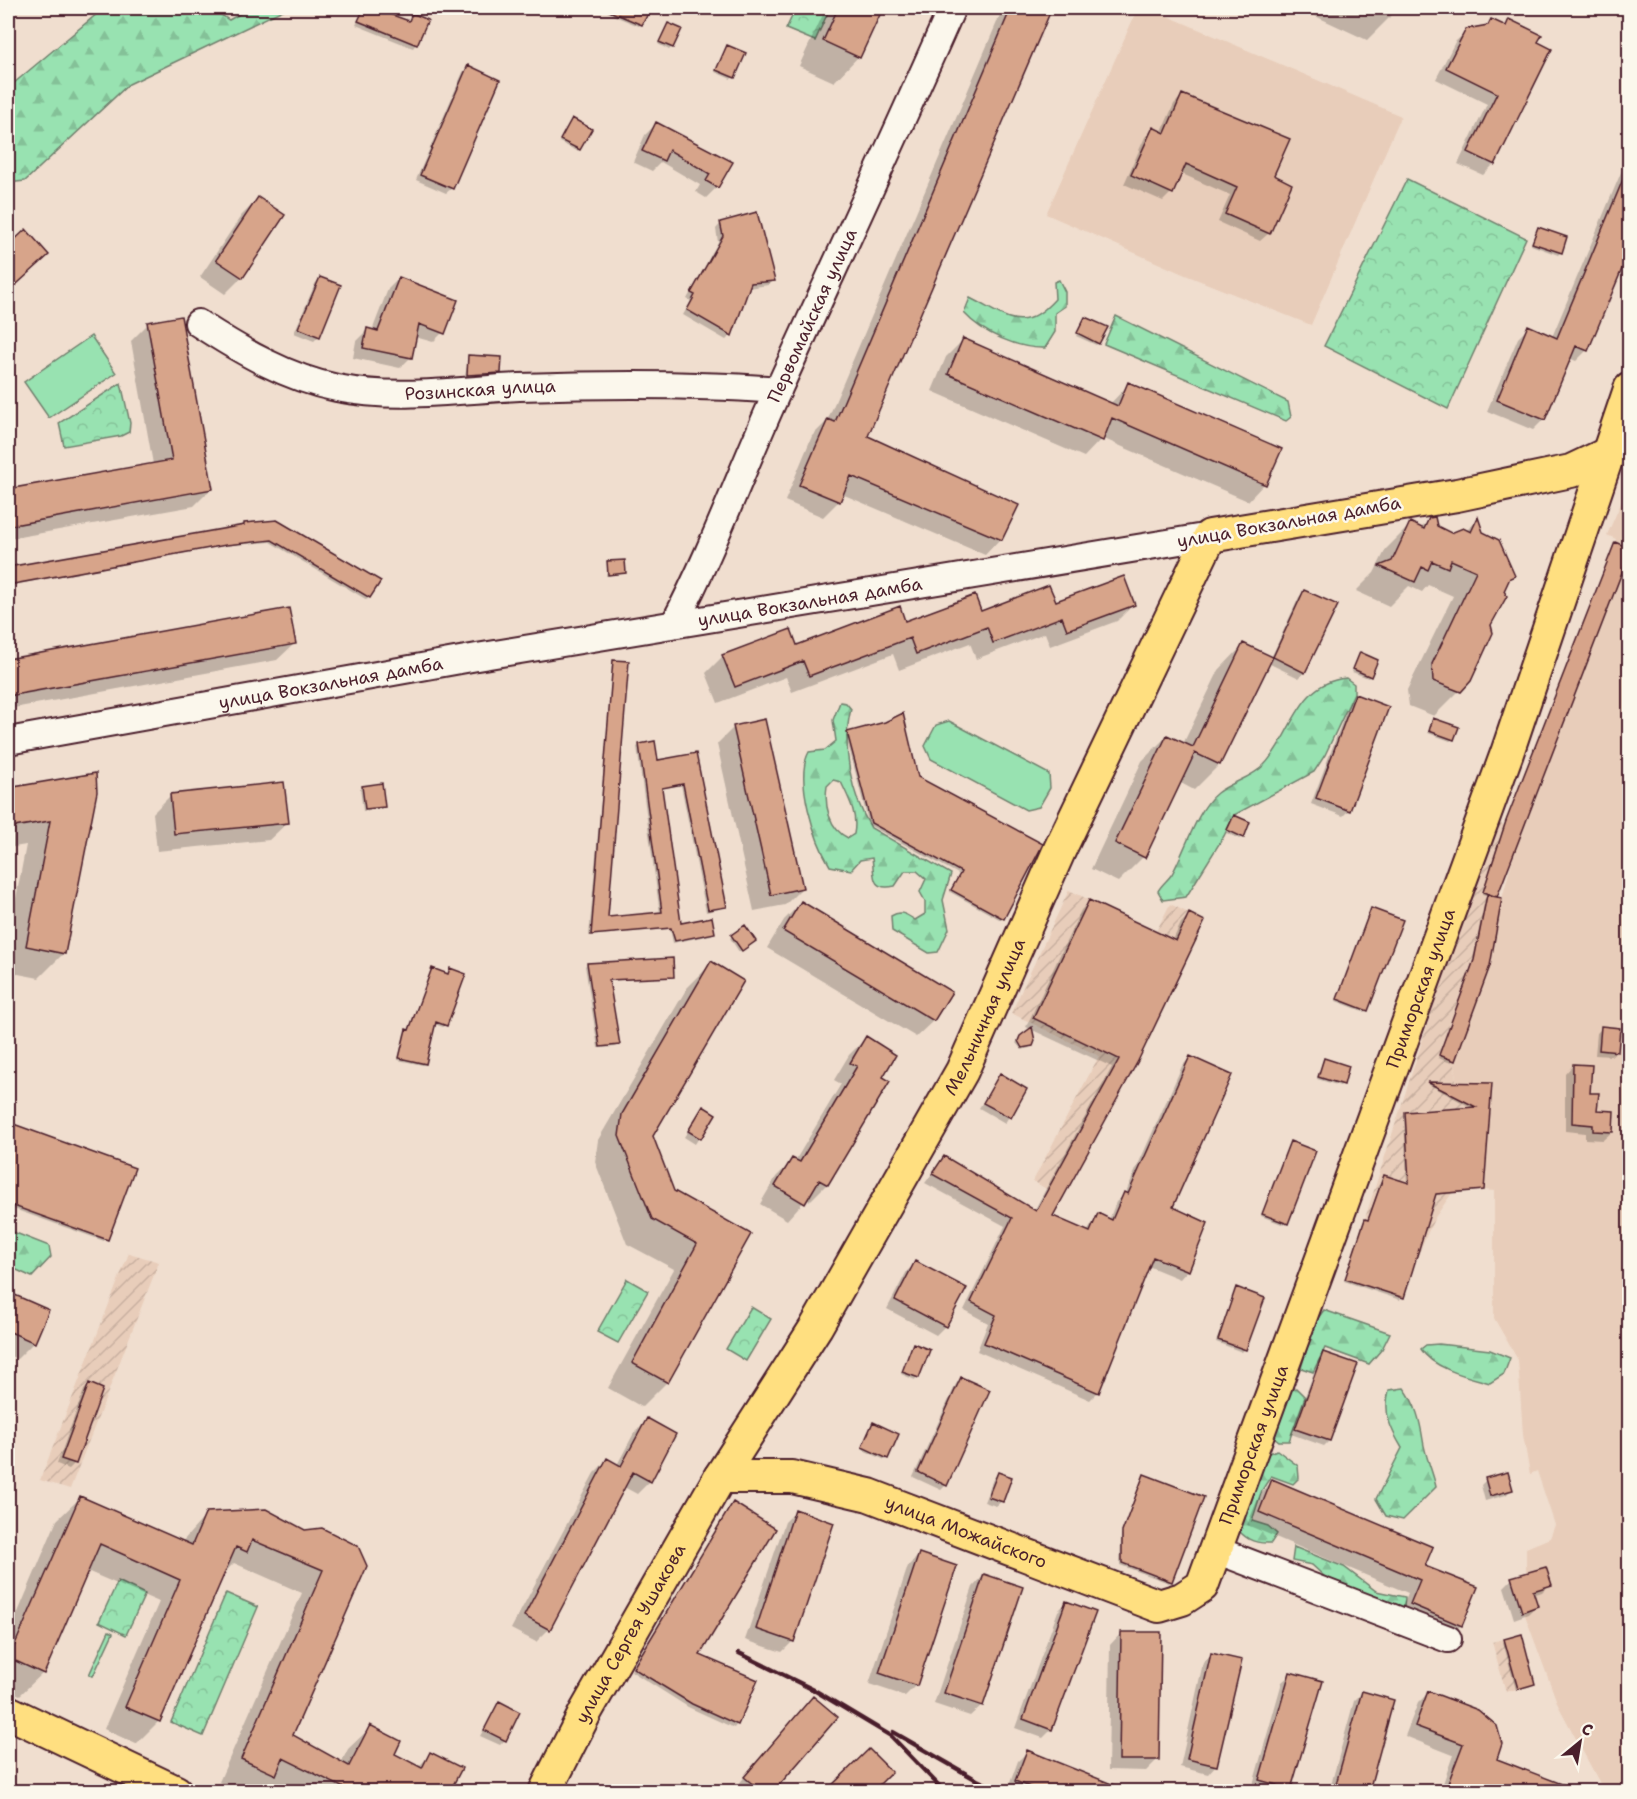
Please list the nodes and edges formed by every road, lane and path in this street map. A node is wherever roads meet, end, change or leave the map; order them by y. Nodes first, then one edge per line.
1 (952, 8) edge
2 (198, 323) dead end
3 (1629, 389) edge
4 (778, 390) junction
5 (1609, 453) junction
6 (1210, 536) junction
7 (674, 624) junction
8 (8, 741) edge
9 (720, 1476) junction
10 (1216, 1550) junction
11 (1202, 1586) joint
12 (1449, 1639) dead end
13 (8, 1712) edge
14 (133, 1783) edge
15 (176, 1791) edge
16 (545, 1791) edge

1 - 4 street, Первомайская улица
2 - 4 street, Розинская улица
3 - 5 main road, Приморская улица
4 - 7 street, Первомайская улица
5 - 6 main road, улица Вокзальная дамба
5 - 10 main road, Приморская улица
6 - 7 street, улица Вокзальная дамба
6 - 9 main road, Мельничная улица
7 - 8 street, улица Вокзальная дамба
9 - 11 main road, улица Можайского
9 - 16 main road, улица Сергея Ушакова
10 - 11 main road, Приморская улица
10 - 12 street
13 - 14 main road
14 - 15 main road

